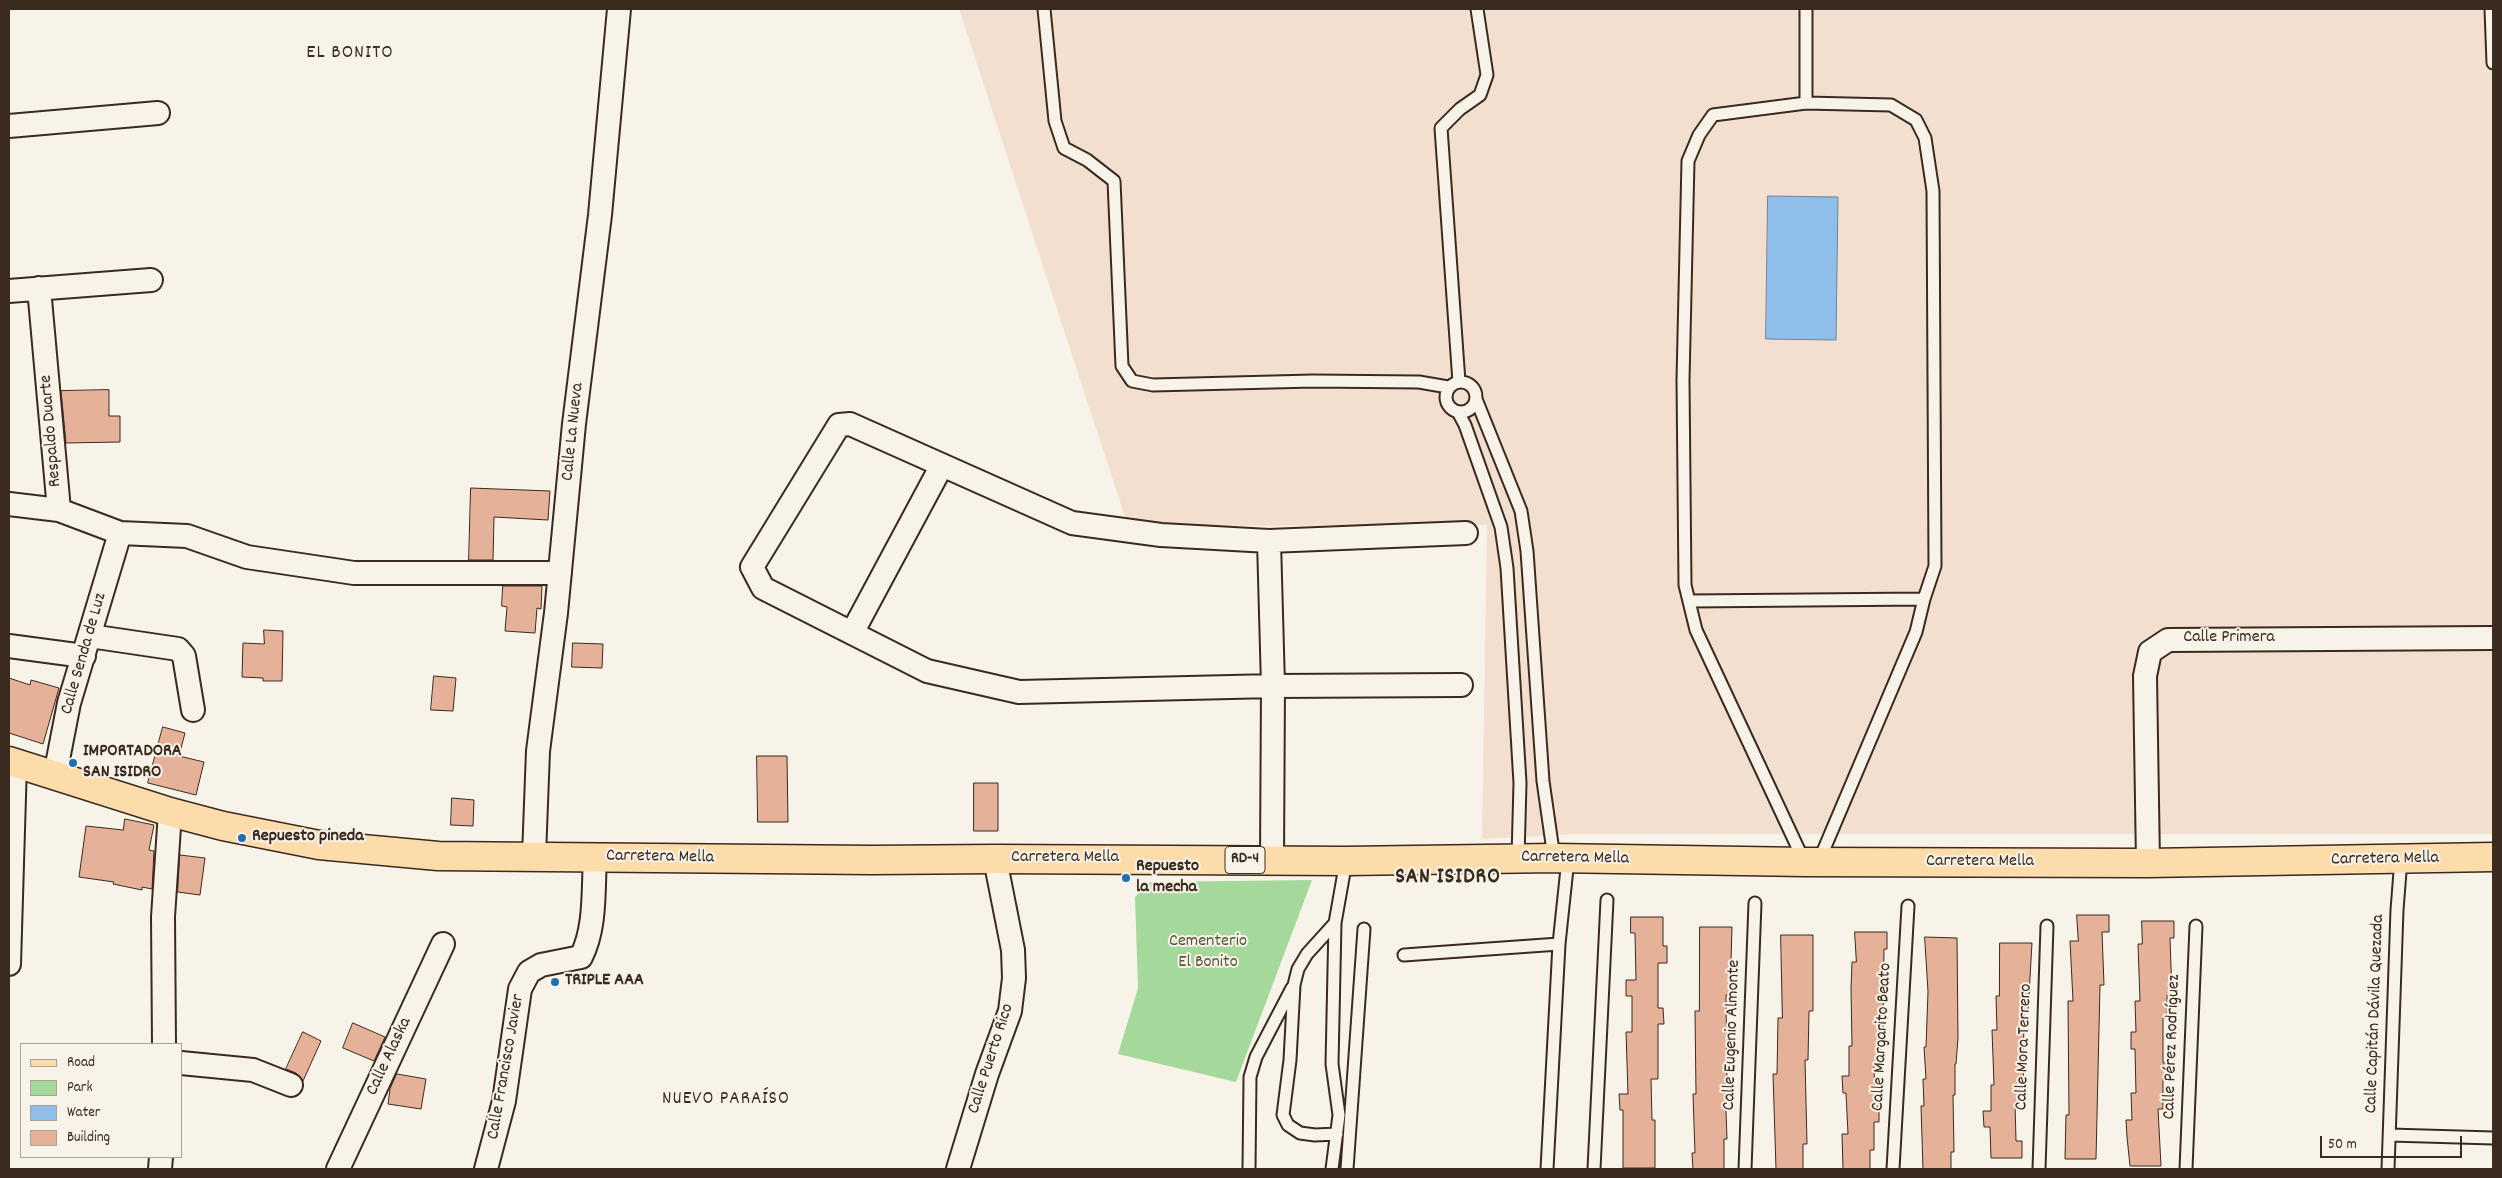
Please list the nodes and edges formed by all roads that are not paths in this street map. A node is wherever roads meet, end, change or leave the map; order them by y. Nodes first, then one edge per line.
1 (619, 9) edge
2 (1044, 9) edge
3 (1478, 9) edge
4 (1806, 9) edge
5 (2491, 9) edge
6 (2493, 63) edge
7 (1806, 103) junction
8 (158, 113) dead end
9 (9, 126) edge
10 (151, 280) dead end
11 (39, 288) junction
12 (9, 291) edge
13 (1459, 382) junction
14 (1448, 387) junction
15 (1476, 399) junction
16 (1458, 412) junction
17 (942, 465) junction
18 (9, 504) edge
19 (59, 510) junction
20 (120, 533) junction
21 (1466, 533) dead end
22 (1269, 541) junction
23 (560, 573) junction
24 (1924, 598) junction
25 (1689, 601) junction
26 (852, 633) junction
27 (2493, 638) edge
28 (9, 646) edge
29 (87, 646) junction
30 (1461, 685) dead end
31 (1273, 686) junction
32 (193, 710) dead end
33 (12, 762) edge
34 (55, 775) junction
35 (170, 812) junction
36 (534, 856) junction
37 (2493, 857) edge
38 (595, 858) junction
39 (995, 858) junction
40 (1518, 858) junction
41 (1561, 858) junction
42 (1272, 860) junction
43 (2401, 860) junction
44 (1346, 861) junction
45 (1811, 862) junction
46 (2148, 863) junction
47 (1607, 900) dead end
48 (1756, 903) dead end
49 (1908, 906) dead end
50 (1335, 923) junction
51 (2047, 926) dead end
52 (2196, 926) dead end
53 (1364, 929) dead end
54 (443, 944) dead end
55 (1559, 944) junction
56 (1404, 955) dead end
57 (9, 964) edge
58 (1294, 985) junction
59 (164, 1043) edge
60 (182, 1063) edge
61 (291, 1085) dead end
62 (1337, 1134) junction
63 (2390, 1135) junction
64 (2493, 1138) edge
65 (338, 1169) edge
66 (486, 1169) edge
67 (958, 1169) edge
68 (1249, 1169) edge
69 (1332, 1169) edge
70 (1347, 1169) edge
71 (1547, 1169) edge
72 (1594, 1169) edge
73 (1745, 1169) edge
74 (1893, 1169) edge
75 (2039, 1169) edge
76 (2186, 1169) edge
77 (2388, 1169) edge

1 - 23 street, Calle La Nueva
2 - 14 lane
3 - 13 lane
4 - 7 lane
5 - 6 lane
7 - 24 lane
7 - 25 lane
8 - 9 street
10 - 11 street
11 - 12 street
11 - 19 street, Respaldo Duarte
13 - 14 lane
13 - 15 lane
14 - 16 lane
15 - 16 lane
15 - 41 lane
16 - 40 lane
17 - 22 street
17 - 26 street
17 - 26 street
18 - 19 street
19 - 20 street, Respaldo Duarte
20 - 23 street, Respaldo Duarte
20 - 29 street, Calle Senda de Luz
21 - 22 street
22 - 31 street
23 - 36 street, Calle La Nueva
24 - 25 lane
24 - 45 lane
25 - 45 lane
26 - 31 street
27 - 46 street, Calle Primera
28 - 29 street
29 - 32 street
29 - 34 street, Calle Senda de Luz
30 - 31 street
31 - 42 street
33 - 34 main road, Carretera Mella / RD-4
33 - 57 street
34 - 35 main road, Carretera Mella / RD-4
35 - 36 main road, Carretera Mella / RD-4
35 - 59 street
36 - 38 main road, Carretera Mella / RD-4
37 - 43 main road, Carretera Mella / RD-4
38 - 39 main road, Carretera Mella / RD-4
38 - 66 street, Calle Francisco Javier
39 - 42 main road, Carretera Mella / RD-4
39 - 67 street, Calle Puerto Rico
40 - 41 main road, Carretera Mella / RD-4
40 - 44 main road, Carretera Mella / RD-4
41 - 45 main road, Carretera Mella / RD-4
41 - 55 lane
42 - 44 main road, Carretera Mella / RD-4
43 - 46 main road, Carretera Mella / RD-4
43 - 63 lane, Calle Capitán Dávila Quezada
44 - 50 lane
45 - 46 main road, Carretera Mella / RD-4
47 - 72 lane
48 - 73 lane, Calle Eugenio Almonte
49 - 74 lane, Calle Margarito Beato
50 - 58 lane
50 - 62 lane
51 - 75 lane, Calle Mora Terrero
52 - 76 lane, Calle Pérez Rodríguez
53 - 70 lane
54 - 65 street, Calle Alaska
55 - 56 lane
55 - 71 lane
58 - 62 lane
58 - 68 lane
60 - 61 street
62 - 69 lane
63 - 64 lane
63 - 77 lane, Calle Capitán Dávila Quezada

